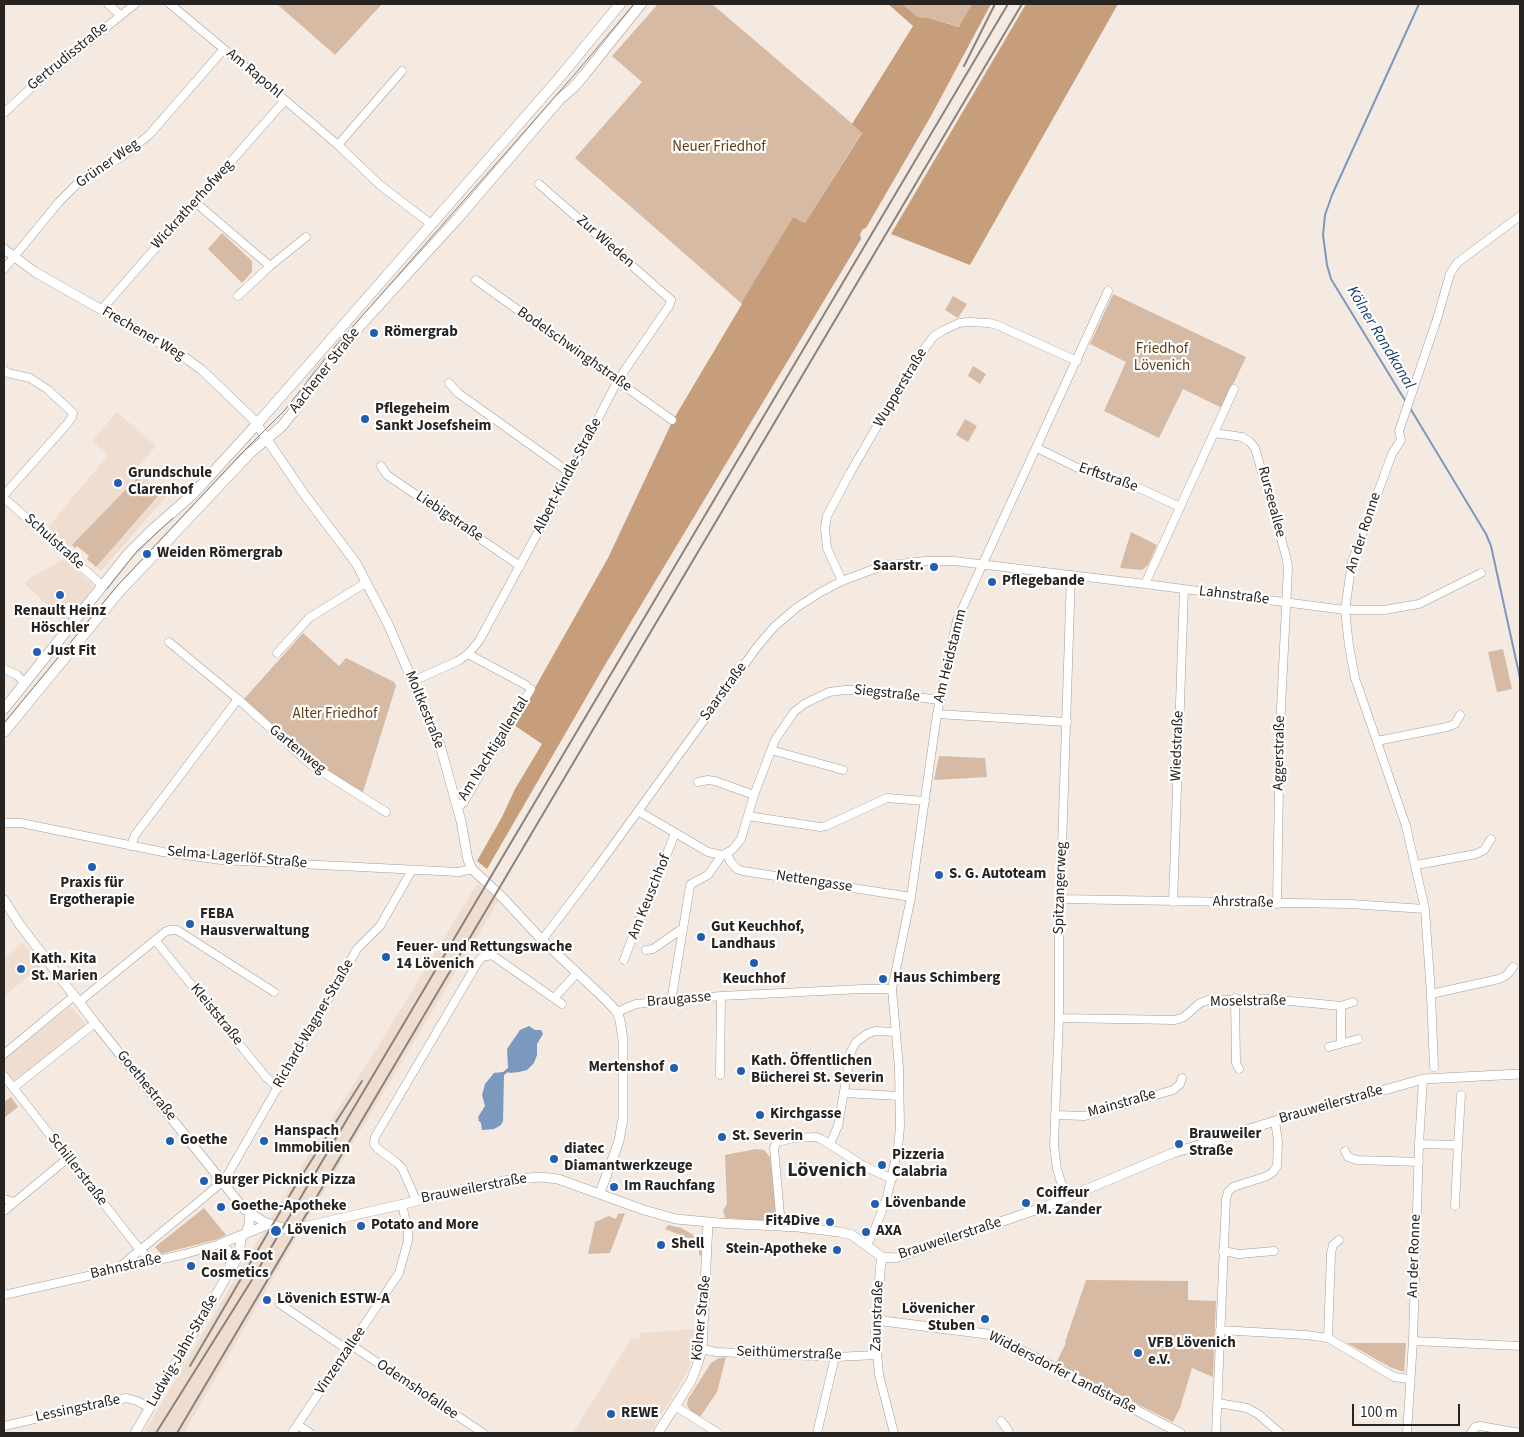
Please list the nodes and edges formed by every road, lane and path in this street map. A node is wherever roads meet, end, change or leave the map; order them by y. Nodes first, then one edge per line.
1 (108, 4) edge
2 (135, 4) edge
3 (170, 4) edge
4 (620, 4) edge
5 (641, 4) edge
6 (120, 15) junction
7 (224, 49) junction
8 (578, 55) junction
9 (402, 71) dead end
10 (580, 80) junction
11 (285, 100) junction
12 (4, 113) edge
13 (338, 145) junction
14 (539, 184) dead end
15 (195, 202) junction
16 (1520, 216) edge
17 (431, 224) junction
18 (449, 228) junction
19 (306, 236) dead end
20 (430, 247) junction
21 (4, 249) edge
22 (13, 257) junction
23 (270, 266) junction
24 (4, 269) edge
25 (476, 280) dead end
26 (1108, 291) dead end
27 (238, 296) dead end
28 (670, 300) joint
29 (102, 309) junction
30 (1077, 361) junction
31 (4, 370) edge
32 (618, 380) junction
33 (449, 383) dead end
34 (1234, 389) dead end
35 (672, 420) dead end
36 (257, 424) junction
37 (1214, 433) junction
38 (267, 438) junction
39 (1037, 448) junction
40 (381, 466) dead end
41 (570, 473) junction
42 (4, 496) edge
43 (1180, 507) junction
44 (981, 564) junction
45 (520, 566) junction
46 (1481, 573) dead end
47 (1071, 575) junction
48 (842, 581) junction
49 (367, 582) junction
50 (1145, 584) junction
51 (103, 586) junction
52 (1184, 590) junction
53 (1286, 603) junction
54 (1345, 610) junction
55 (169, 642) dead end
56 (277, 653) dead end
57 (468, 654) junction
58 (4, 669) edge
59 (413, 682) junction
60 (26, 683) junction
61 (238, 699) junction
62 (940, 700) junction
63 (4, 709) edge
64 (937, 714) junction
65 (1460, 715) dead end
66 (1067, 722) junction
67 (4, 732) edge
68 (1377, 741) junction
69 (771, 750) junction
70 (843, 770) dead end
71 (698, 782) dead end
72 (754, 795) junction
73 (925, 801) junction
74 (456, 808) junction
75 (638, 811) junction
76 (386, 812) dead end
77 (748, 816) junction
78 (4, 823) edge
79 (675, 834) junction
80 (1491, 840) dead end
81 (132, 846) junction
82 (724, 854) junction
83 (1416, 865) junction
84 (472, 869) junction
85 (412, 870) junction
86 (911, 897) junction
87 (1060, 899) junction
88 (4, 900) edge
89 (1173, 902) junction
90 (1278, 904) junction
91 (1425, 909) junction
92 (4, 910) edge
93 (20, 925) junction
94 (683, 928) junction
95 (155, 940) junction
96 (542, 940) junction
97 (646, 950) dead end
98 (624, 960) dead end
99 (1514, 967) dead end
100 (577, 973) junction
101 (892, 989) junction
102 (274, 992) dead end
103 (1431, 994) junction
104 (721, 996) junction
105 (554, 998) junction
106 (1235, 998) junction
107 (77, 999) junction
108 (671, 1002) junction
109 (1353, 1002) dead end
110 (562, 1004) dead end
111 (1341, 1006) junction
112 (617, 1012) junction
113 (1058, 1018) junction
114 (96, 1023) junction
115 (896, 1032) junction
116 (1358, 1039) dead end
117 (1340, 1043) junction
118 (1330, 1047) dead end
119 (4, 1054) edge
120 (1434, 1067) dead end
121 (1239, 1069) dead end
122 (1520, 1074) edge
123 (720, 1075) dead end
124 (4, 1076) edge
125 (1182, 1078) dead end
126 (1423, 1079) junction
127 (13, 1088) junction
128 (278, 1088) junction
129 (845, 1093) junction
130 (1461, 1095) dead end
131 (899, 1096) junction
132 (1055, 1115) junction
133 (1275, 1121) junction
134 (830, 1144) junction
135 (1419, 1144) junction
136 (1458, 1145) junction
137 (1345, 1150) dead end
138 (68, 1158) junction
139 (1419, 1162) junction
140 (892, 1179) junction
141 (222, 1182) junction
142 (600, 1193) junction
143 (1066, 1198) junction
144 (4, 1199) edge
145 (416, 1200) junction
146 (14, 1202) junction
147 (402, 1204) junction
148 (1455, 1206) dead end
149 (4, 1211) edge
150 (250, 1214) junction
151 (708, 1222) junction
152 (269, 1224) junction
153 (781, 1226) junction
154 (286, 1228) joint
155 (244, 1234) junction
156 (1339, 1240) dead end
157 (220, 1244) junction
158 (866, 1245) junction
159 (140, 1250) junction
160 (1274, 1251) dead end
161 (1223, 1252) junction
162 (882, 1257) junction
163 (152, 1261) junction
164 (230, 1268) junction
165 (117, 1270) junction
166 (4, 1295) edge
167 (280, 1304) dead end
168 (880, 1319) junction
169 (1220, 1330) junction
170 (1328, 1338) junction
171 (1412, 1341) junction
172 (1520, 1346) edge
173 (350, 1348) junction
174 (702, 1349) junction
175 (876, 1355) junction
176 (835, 1357) junction
177 (1409, 1379) junction
178 (1218, 1403) junction
179 (675, 1406) junction
180 (150, 1408) junction
181 (1000, 1421) dead end
182 (298, 1425) junction
183 (4, 1426) edge
184 (136, 1433) edge
185 (292, 1433) edge
186 (310, 1433) edge
187 (483, 1433) edge
188 (658, 1433) edge
189 (718, 1433) edge
190 (817, 1433) edge
191 (894, 1433) edge
192 (1008, 1433) edge
193 (1180, 1433) edge
194 (1216, 1433) edge
195 (1280, 1433) edge
196 (1407, 1433) edge
197 (1470, 1433) edge
198 (1520, 1433) edge

1 - 6 street
2 - 6 street, Gertrudisstraße
3 - 7 street, Am Rapohl
4 - 8 main road, Aachener Straße
5 - 10 main road, Aachener Straße
6 - 12 street, Gertrudisstraße
7 - 11 street, Am Rapohl
7 - 22 street, Grüner Weg
8 - 10 main road
8 - 17 main road, Aachener Straße
9 - 13 street
10 - 18 main road, Aachener Straße
11 - 13 street, Am Rapohl
11 - 15 street, Wickratherhofweg
13 - 17 street, Am Rapohl
14 - 28 street, Zur Wieden
15 - 23 street
15 - 29 street, Wickratherhofweg
16 - 54 street, An der Ronne
17 - 18 main road
17 - 20 main road
17 - 36 main road, Aachener Straße
18 - 20 main road, Aachener Straße
19 - 23 street
20 - 38 main road, Aachener Straße
21 - 22 street, Frechener Weg
22 - 24 street, Grüner Weg
22 - 29 street, Frechener Weg
23 - 27 street
25 - 32 street, Bodelschwinghstraße
26 - 30 street, Am Heidstamm
28 - 32 street, Albert-Kindle-Straße
29 - 36 street, Frechener Weg
30 - 39 street, Am Heidstamm
30 - 48 street, Wupperstraße
31 - 42 street
32 - 35 street, Bodelschwinghstraße
32 - 41 street, Albert-Kindle-Straße
33 - 41 street
34 - 37 street
36 - 38 street, Frechener Weg
36 - 51 main road, Aachener Straße
37 - 43 street
37 - 53 street, Rurseeallee
38 - 49 street, Moltkestraße
38 - 67 main road, Aachener Straße
39 - 43 street, Erftstraße
39 - 44 street, Am Heidstamm
40 - 45 street, Liebigstraße
41 - 45 street, Albert-Kindle-Straße
42 - 51 street, Schulstraße
43 - 50 street
44 - 47 street, Lahnstraße
44 - 48 street, Saarstraße
44 - 62 street, Am Heidstamm
45 - 57 street, Albert-Kindle-Straße
46 - 54 street, Lahnstraße
47 - 50 street, Lahnstraße
47 - 66 street, Spitzangerweg
48 - 75 street, Saarstraße
49 - 56 street
49 - 59 street, Moltkestraße
50 - 52 street, Lahnstraße
51 - 60 main road, Aachener Straße
52 - 53 street, Lahnstraße
52 - 89 street, Wiedstraße
53 - 54 street, Lahnstraße
53 - 90 street, Aggerstraße
54 - 68 street, An der Ronne
55 - 61 street, Gartenweg
57 - 59 street, Albert-Kindle-Straße
57 - 74 street, Am Nachtigallental
58 - 60 street
59 - 74 street, Moltkestraße
60 - 63 main road, Aachener Straße
61 - 76 street, Gartenweg
61 - 81 street
62 - 64 street, Am Heidstamm
62 - 69 street, Siegstraße
64 - 66 street
64 - 73 street, Am Heidstamm
65 - 68 street
66 - 87 street, Spitzangerweg
68 - 83 street, An der Ronne
69 - 70 street
69 - 72 street, Siegstraße
71 - 72 street
72 - 77 street, Siegstraße
73 - 77 street
73 - 86 street, Am Heidstamm
74 - 84 street, Moltkestraße
75 - 79 street
75 - 96 street, Saarstraße
77 - 82 street, Siegstraße
78 - 81 street, Selma-Lagerlöf-Straße
79 - 82 street
79 - 98 street, Am Keuschhof
80 - 83 street
81 - 85 street, Selma-Lagerlöf-Straße
82 - 86 street, Nettengasse
82 - 94 street, Siegstraße
83 - 91 street, An der Ronne
84 - 85 street, Selma-Lagerlöf-Straße
84 - 96 street
85 - 128 street, Richard-Wagner-Straße
86 - 101 street, Am Heidstamm
87 - 89 street, Ahrstraße
87 - 113 street, Spitzangerweg
88 - 93 street, Goethestraße
89 - 90 street, Ahrstraße
90 - 91 street, Ahrstraße
91 - 103 street, An der Ronne
92 - 93 street, Goethestraße
93 - 107 street, Goethestraße
94 - 97 street
94 - 108 street, Siegstraße
95 - 102 street
95 - 107 street
95 - 128 street, Kleiststraße
96 - 100 street
99 - 103 street
100 - 105 street
100 - 112 street
101 - 104 street, Braugasse
101 - 115 street, Am Heidstamm
103 - 120 street, An der Ronne
104 - 108 street, Braugasse
104 - 123 street
105 - 110 street
105 - 145 street
106 - 111 street, Moselstraße
106 - 113 street, Moselstraße
106 - 121 street
107 - 114 street, Goethestraße
107 - 119 street
108 - 112 street, Braugasse
109 - 111 street, Moselstraße
111 - 117 street
112 - 142 street
113 - 132 street, Spitzangerweg
114 - 127 street
114 - 141 street, Goethestraße
115 - 129 street
115 - 131 street, Am Heidstamm
116 - 117 street
117 - 118 street
122 - 126 street, Brauweilerstraße
124 - 127 street, Schillerstraße
125 - 132 street, Mainstraße
126 - 133 street, Brauweilerstraße
126 - 135 street, An der Ronne
127 - 138 street, Schillerstraße
128 - 141 street, Richard-Wagner-Straße
129 - 131 street
129 - 134 street
130 - 136 street
131 - 140 street, Am Heidstamm
132 - 143 street, Spitzangerweg
133 - 143 street, Brauweilerstraße
133 - 161 street
134 - 140 street
134 - 153 street
135 - 136 street
135 - 139 street, An der Ronne
136 - 148 street
137 - 139 street
138 - 146 street
138 - 159 street, Schillerstraße
139 - 171 street, An der Ronne
140 - 158 street, Am Heidstamm
141 - 150 street, Goethestraße
141 - 159 street, Richard-Wagner-Straße
142 - 145 street, Brauweilerstraße
142 - 151 street, Brauweilerstraße
143 - 162 street, Brauweilerstraße
144 - 146 street
145 - 147 street, Brauweilerstraße
146 - 149 street
147 - 154 street, Brauweilerstraße
147 - 173 street, Vinzenzallee
150 - 152 street, Goethestraße
150 - 155 street
151 - 153 street, Brauweilerstraße
151 - 174 street, Kölner Straße
152 - 154 street, Goethestraße
152 - 155 street, Bahnstraße
153 - 158 street, Brauweilerstraße
155 - 157 street, Bahnstraße
155 - 164 street, Ludwig-Jahn-Straße
156 - 170 street
157 - 163 street, Bahnstraße
157 - 164 street
158 - 162 street, Brauweilerstraße
159 - 163 street, Schillerstraße
159 - 165 street, Richard-Wagner-Straße
160 - 161 street
161 - 169 street
162 - 168 street, Zaunstraße
163 - 165 street, Bahnstraße
164 - 180 street, Ludwig-Jahn-Straße
165 - 166 street, Bahnstraße
167 - 173 street, Odemshofallee
168 - 175 street, Zaunstraße
168 - 193 street, Widdersdorfer Landstraße
169 - 170 street
169 - 178 street
170 - 177 street
171 - 172 street
171 - 177 street, An der Ronne
173 - 182 street, Vinzenzallee
173 - 187 street, Odemshofallee
174 - 176 street, Seithümerstraße
174 - 179 street, Kölner Straße
175 - 176 street, Seithümerstraße
175 - 191 street, Zaunstraße
176 - 190 street
177 - 196 street, An der Ronne
178 - 194 street
178 - 195 street
179 - 188 street, Kölner Straße
179 - 189 street
180 - 183 street, Lessingstraße
180 - 184 street, Ludwig-Jahn-Straße
181 - 192 street
182 - 185 street, Vinzenzallee
182 - 186 street
197 - 198 street

